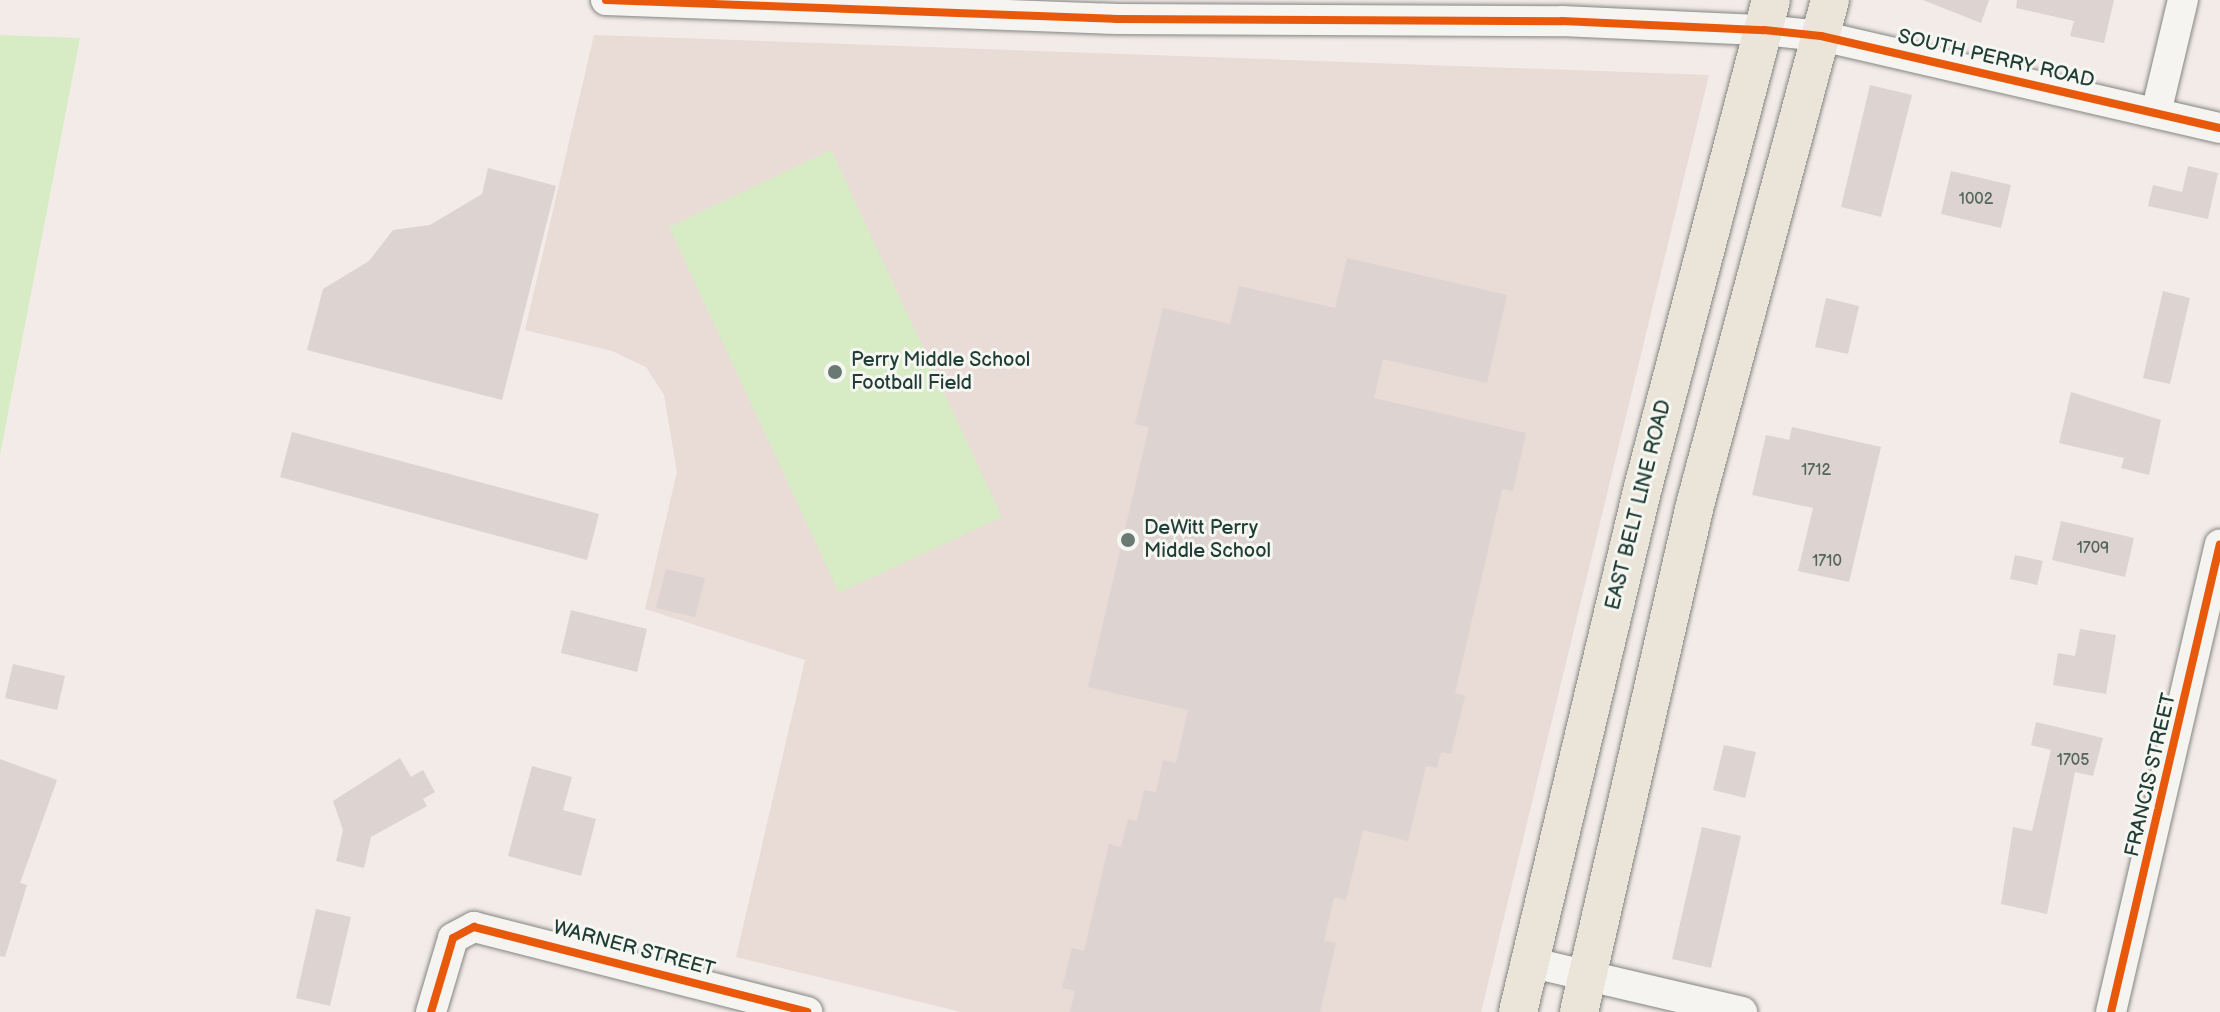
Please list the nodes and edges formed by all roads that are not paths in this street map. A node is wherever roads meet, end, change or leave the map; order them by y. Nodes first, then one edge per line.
1 (606, 0) edge
2 (2183, 0) edge
3 (786, 3) edge
4 (1361, 12) edge
5 (1768, 15) edge
6 (1826, 18) edge
7 (2156, 113) junction
8 (2220, 128) edge
9 (2220, 545) edge
10 (1529, 962) junction
11 (1584, 994) edge
12 (431, 1012) edge
13 (807, 1012) edge
14 (1518, 1012) edge
15 (1742, 1012) edge
16 (2111, 1012) edge

1 - 3 street, SOUTH PERRY ROAD
2 - 7 street
3 - 4 street, SOUTH PERRY ROAD
4 - 5 street, SOUTH PERRY ROAD
5 - 6 street, SOUTH PERRY ROAD
5 - 10 main road, EAST BELT LINE ROAD
6 - 7 street, SOUTH PERRY ROAD
6 - 11 main road
7 - 8 street, SOUTH PERRY ROAD
9 - 16 street, FRANCIS STREET
10 - 11 street
10 - 14 main road, EAST BELT LINE ROAD
11 - 15 street
12 - 13 street, WARNER STREET

